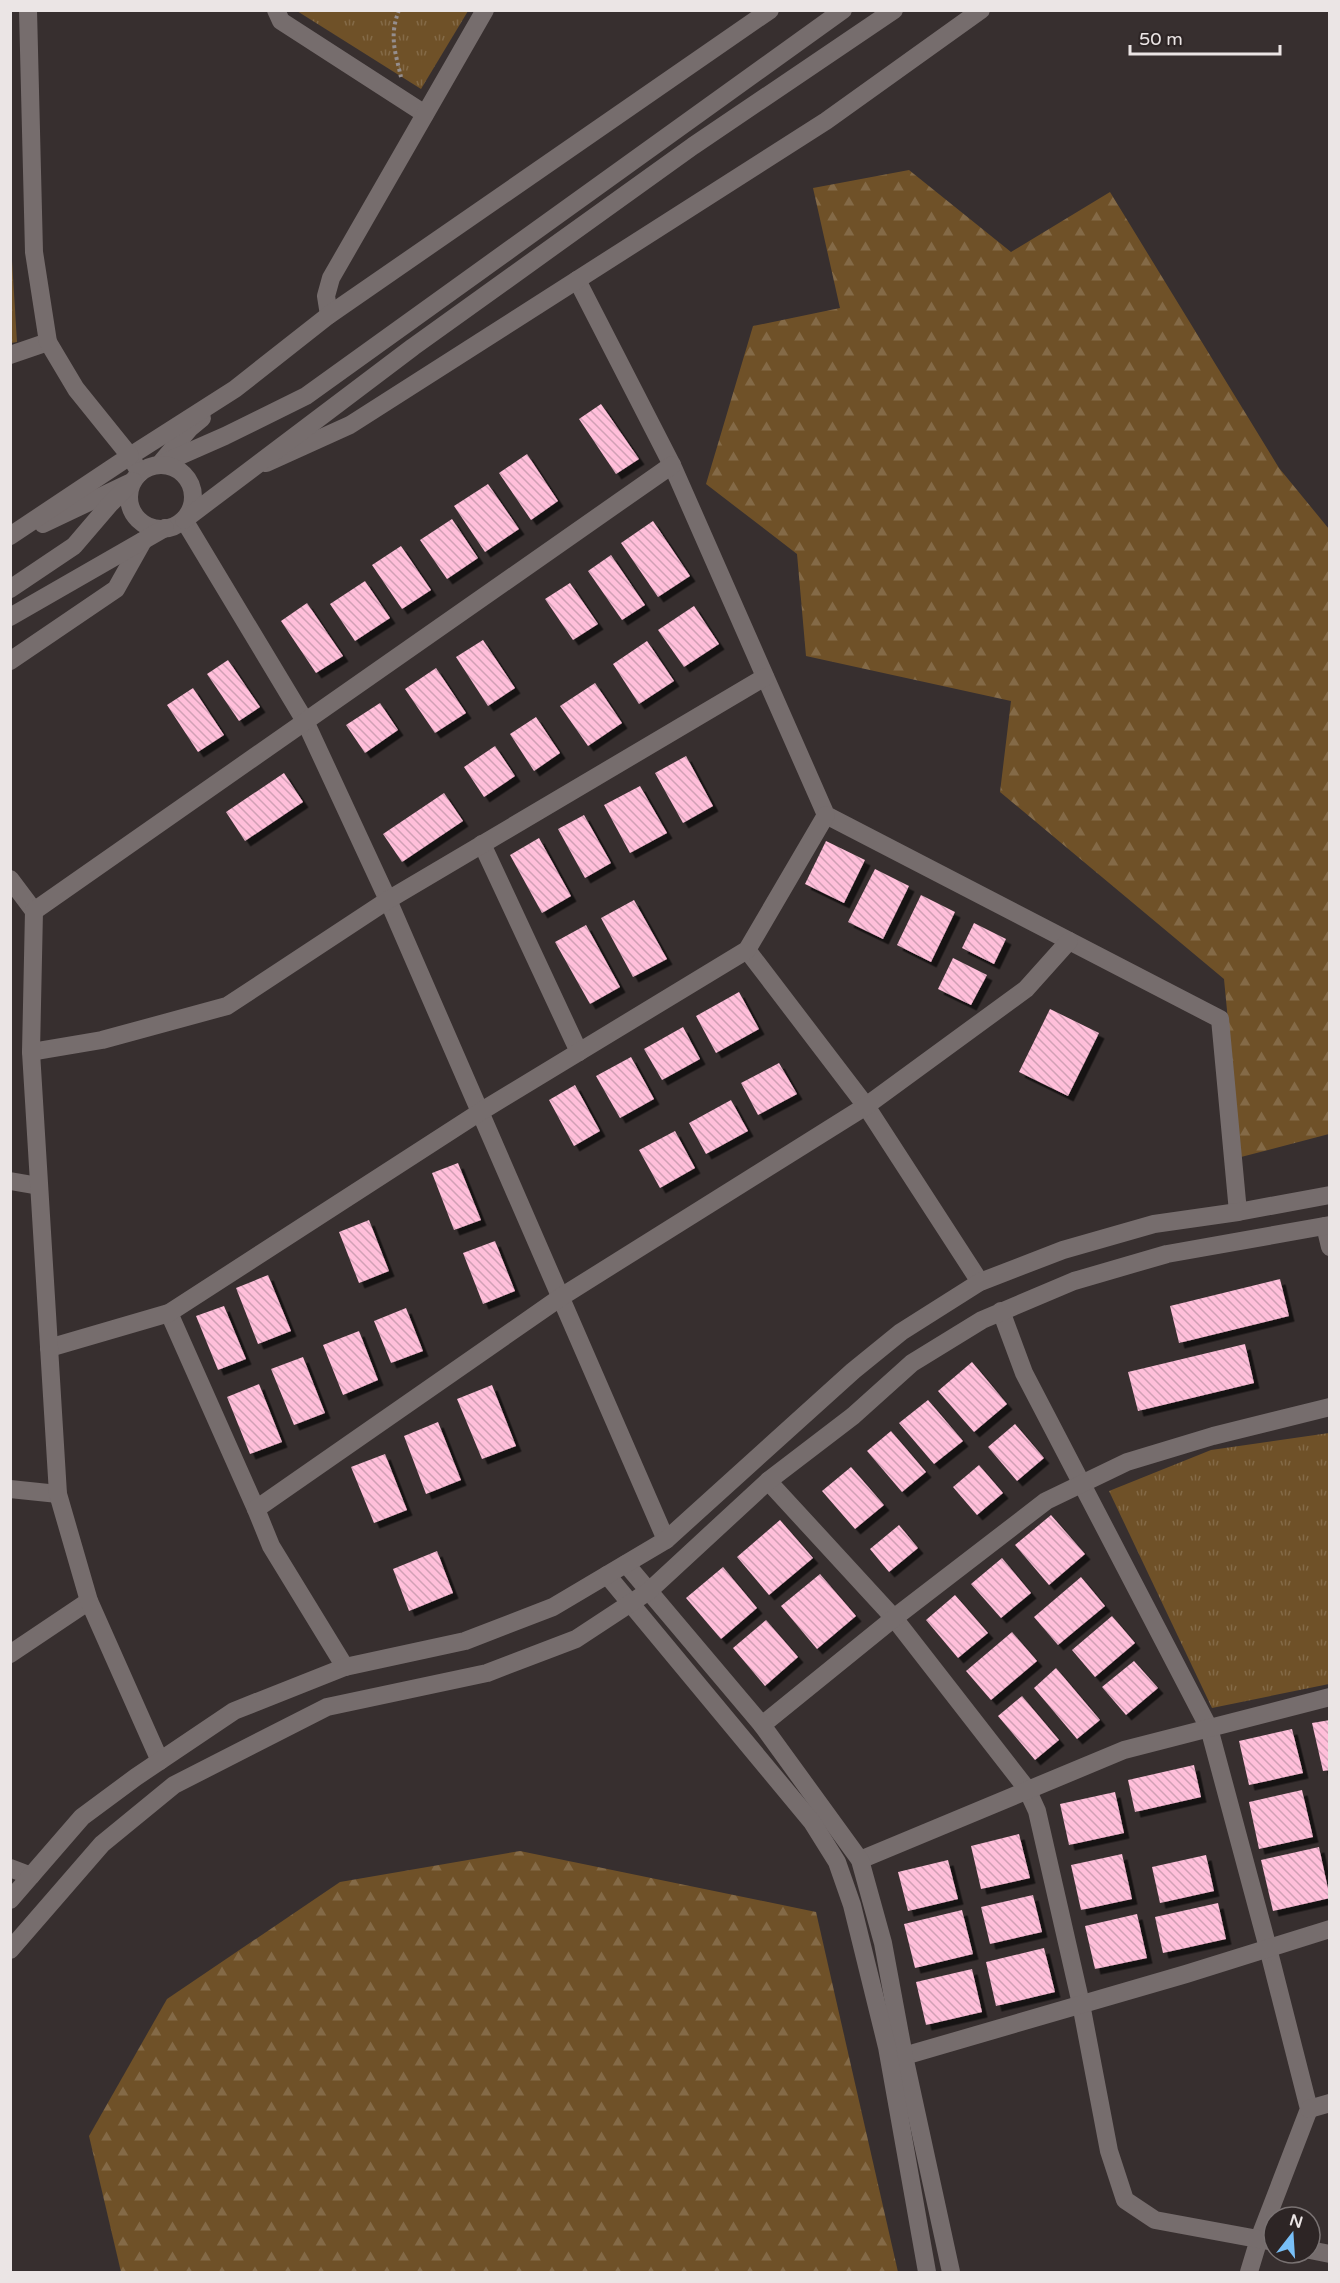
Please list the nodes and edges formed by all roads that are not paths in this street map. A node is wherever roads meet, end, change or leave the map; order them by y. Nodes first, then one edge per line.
1 (28, 10) edge
2 (276, 10) edge
3 (485, 10) edge
4 (770, 10) edge
5 (843, 10) edge
6 (894, 10) edge
7 (981, 10) edge
8 (425, 114) junction
9 (577, 280) junction
10 (329, 315) junction
11 (48, 342) junction
12 (10, 355) edge
13 (235, 389) junction
14 (130, 456) junction
15 (159, 465) junction
16 (672, 465) junction
17 (251, 470) junction
18 (137, 477) junction
19 (184, 519) junction
20 (165, 528) junction
21 (10, 538) edge
22 (143, 541) junction
23 (10, 589) edge
24 (10, 617) edge
25 (10, 661) edge
26 (765, 677) junction
27 (305, 721) junction
28 (826, 815) junction
29 (482, 844) junction
30 (10, 879) edge
31 (388, 900) junction
32 (34, 910) junction
33 (1069, 941) junction
34 (747, 950) junction
35 (31, 1052) junction
36 (579, 1052) junction
37 (866, 1106) junction
38 (480, 1112) junction
39 (10, 1181) edge
40 (39, 1186) junction
41 (1329, 1195) edge
42 (1238, 1212) junction
43 (1327, 1225) edge
44 (1329, 1247) edge
45 (980, 1282) junction
46 (561, 1297) junction
47 (1001, 1311) junction
48 (169, 1313) junction
49 (49, 1348) junction
50 (1329, 1407) edge
51 (768, 1481) junction
52 (1082, 1483) junction
53 (10, 1489) edge
54 (58, 1494) junction
55 (256, 1509) junction
56 (666, 1540) junction
57 (626, 1564) junction
58 (607, 1575) junction
59 (649, 1591) junction
60 (89, 1601) junction
61 (629, 1604) junction
62 (894, 1618) junction
63 (10, 1654) edge
64 (345, 1667) junction
65 (1329, 1697) edge
66 (762, 1725) junction
67 (1209, 1728) junction
68 (160, 1761) junction
69 (1027, 1789) junction
70 (860, 1860) junction
71 (10, 1868) edge
72 (31, 1876) junction
73 (10, 1900) edge
74 (1329, 1929) edge
75 (1268, 1948) junction
76 (10, 1950) edge
77 (1081, 2004) junction
78 (904, 2056) junction
79 (1329, 2103) edge
80 (1309, 2109) junction
81 (1278, 2205) edge
82 (1262, 2240) edge
83 (1262, 2248) edge
84 (927, 2272) edge
85 (951, 2272) edge
86 (1249, 2272) edge

1 - 11 street
2 - 8 street
3 - 8 street
4 - 10 street
5 - 15 street
6 - 17 street
7 - 9 street
8 - 10 street
9 - 16 street
9 - 17 street
10 - 13 street
11 - 12 street
11 - 14 street
13 - 14 street
13 - 15 street
14 - 18 street
14 - 21 street
15 - 18 street
15 - 19 street
16 - 26 street
16 - 27 street
17 - 19 street
18 - 20 street
18 - 21 street
18 - 23 street
19 - 20 street
19 - 27 street
20 - 22 street
22 - 24 street
22 - 25 street
26 - 28 street
26 - 29 street
27 - 31 street
27 - 32 street
28 - 33 street
28 - 34 street
29 - 31 street
29 - 36 street
30 - 32 street
31 - 35 street
31 - 38 street
32 - 35 street
33 - 37 street
33 - 42 street
34 - 36 street
34 - 37 street
35 - 40 street
36 - 38 street
37 - 45 street
37 - 46 street
38 - 46 street
38 - 48 street
39 - 40 street
40 - 49 street
41 - 42 street
42 - 45 street
43 - 44 street
43 - 47 street
45 - 56 street
46 - 55 street
46 - 56 street
47 - 51 street
47 - 52 street
48 - 49 street
48 - 55 street
49 - 54 street
50 - 52 street
51 - 59 street
51 - 62 street
52 - 62 street
52 - 67 street
53 - 54 street
54 - 60 street
55 - 64 street
56 - 57 street
57 - 58 street
57 - 59 street
58 - 61 street
58 - 64 street
59 - 61 street
59 - 66 street
60 - 63 street
60 - 68 street
61 - 76 street
61 - 84 street
62 - 66 street
62 - 69 street
64 - 68 street
65 - 67 street
66 - 70 street
67 - 69 street
67 - 75 street
68 - 72 street
69 - 70 street
69 - 77 street
70 - 78 street
71 - 72 street
72 - 73 street
74 - 75 street
75 - 77 street
75 - 80 street
77 - 78 street
77 - 82 street
78 - 85 street
79 - 80 street
80 - 81 street
83 - 86 street

